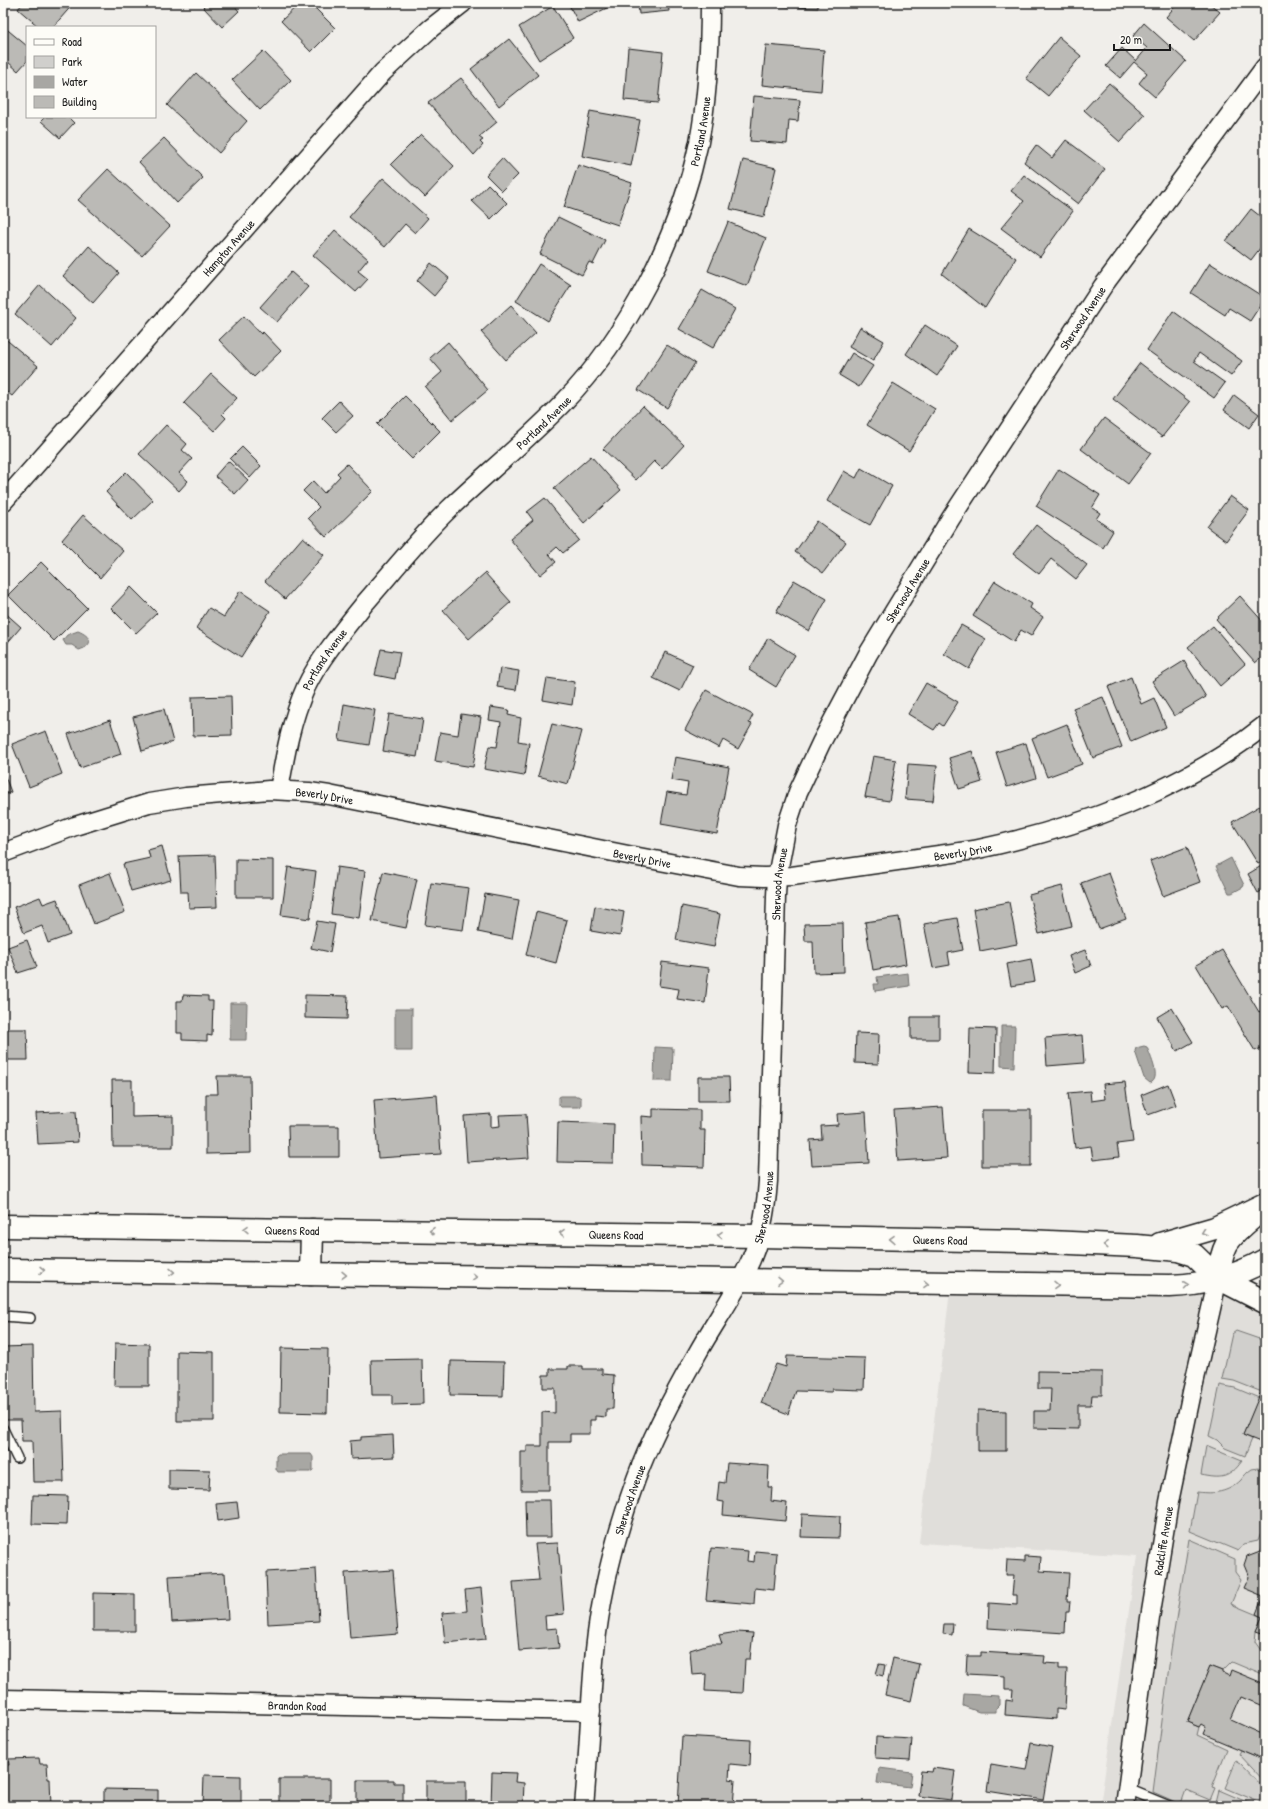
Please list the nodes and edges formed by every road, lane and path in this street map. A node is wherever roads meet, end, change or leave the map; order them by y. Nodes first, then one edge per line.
1 (463, 3) edge
2 (710, 3) edge
3 (1265, 67) edge
4 (3, 502) edge
5 (1265, 725) edge
6 (279, 790) junction
7 (3, 853) edge
8 (778, 877) junction
9 (1265, 1204) edge
10 (1265, 1207) edge
11 (3, 1226) edge
12 (312, 1230) junction
13 (759, 1236) junction
14 (1138, 1246) junction
15 (1265, 1260) edge
16 (3, 1270) edge
17 (311, 1274) junction
18 (1218, 1278) junction
19 (741, 1280) junction
20 (1265, 1302) edge
21 (3, 1316) edge
22 (30, 1318) dead end
23 (3, 1429) edge
24 (17, 1458) dead end
25 (3, 1700) edge
26 (591, 1711) junction
27 (1127, 1798) edge
28 (584, 1806) edge
29 (1169, 1806) edge

1 - 4 street, Hampton Avenue
2 - 6 street, Portland Avenue
3 - 8 street, Sherwood Avenue
5 - 8 street, Beverly Drive
6 - 7 street, Beverly Drive
6 - 8 street, Beverly Drive
8 - 13 street, Sherwood Avenue
9 -> 14 street
10 - 18 street
12 -> 11 street, Queens Road
13 -> 12 street, Queens Road
12 - 17 street
14 -> 13 street, Queens Road
13 - 19 street, Sherwood Avenue
14 - 18 street, Queens Road
15 - 18 street
16 -> 17 street
17 -> 19 street
19 -> 18 street
18 - 20 street, Queens Road
18 - 27 street, Radcliffe Avenue
19 - 26 street, Sherwood Avenue
21 - 22 lane
23 - 24 lane
25 - 26 street, Brandon Road
26 - 28 street, Sherwood Avenue
27 - 29 lane

